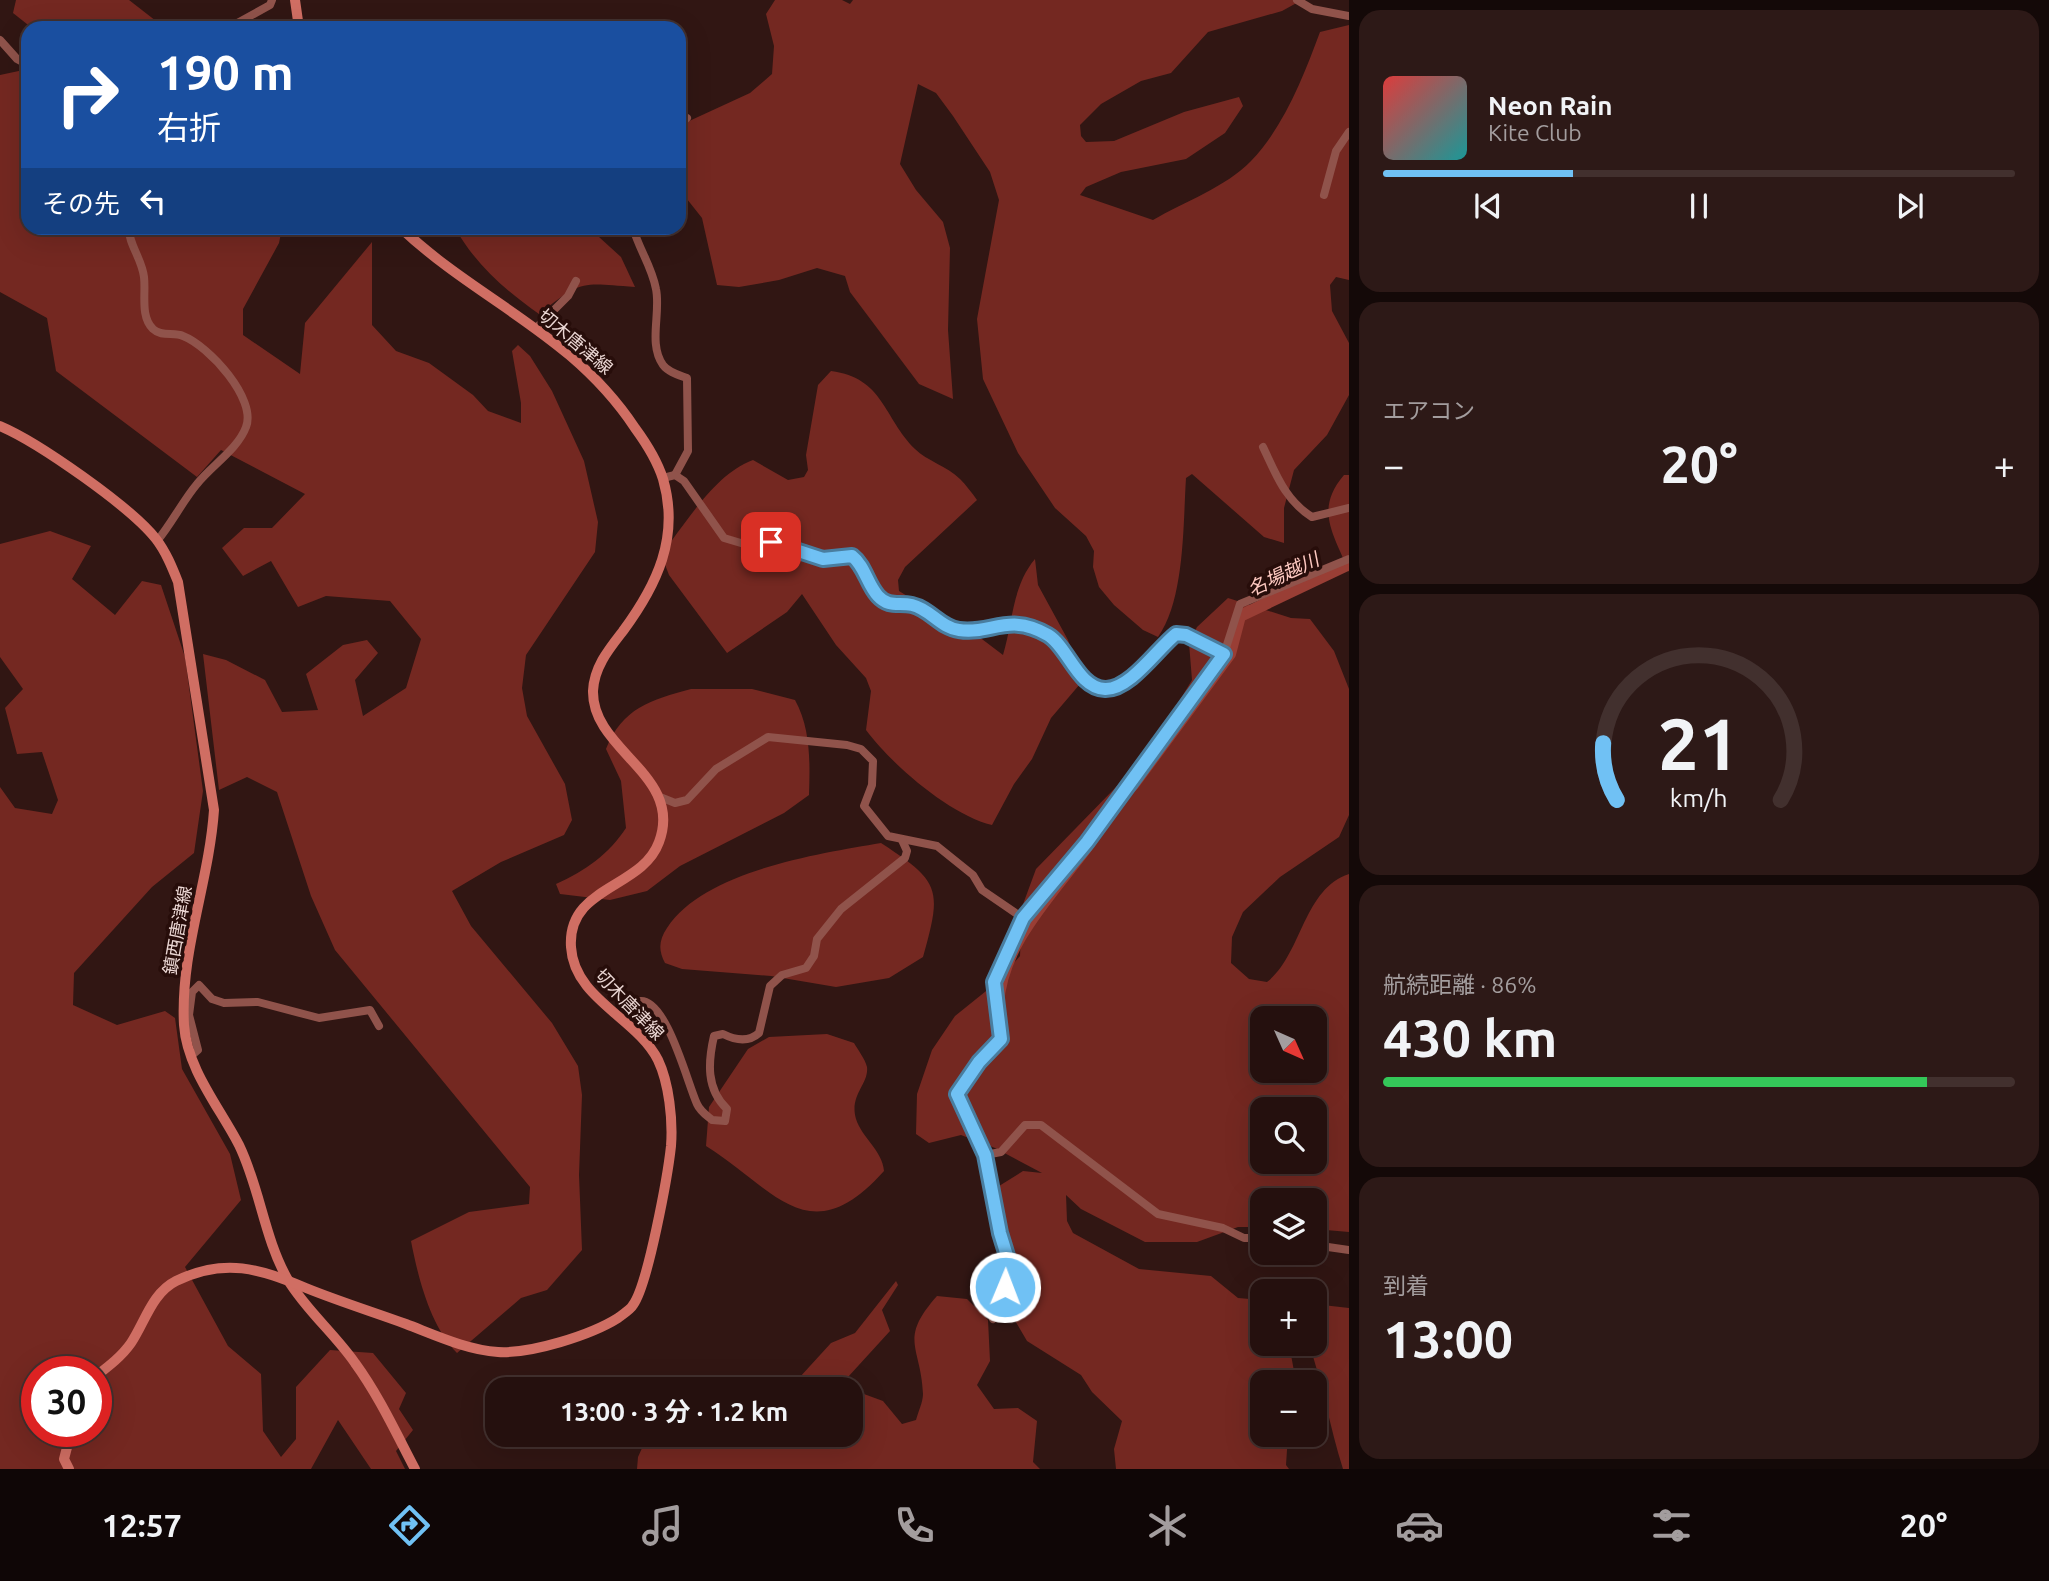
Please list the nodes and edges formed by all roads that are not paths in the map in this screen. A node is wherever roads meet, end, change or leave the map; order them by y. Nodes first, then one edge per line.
1 (272, 0) edge
2 (295, 0) edge
3 (1297, 0) edge
4 (1349, 16) edge
5 (242, 21) edge
6 (298, 21) edge
7 (0, 40) edge
8 (21, 61) edge
9 (1349, 132) edge
10 (1324, 195) dead end
11 (128, 235) edge
12 (636, 235) edge
13 (411, 237) edge
14 (576, 281) dead end
15 (536, 328) junction
16 (0, 426) edge
17 (1263, 447) dead end
18 (675, 475) junction
19 (663, 478) junction
20 (1349, 508) edge
21 (157, 541) junction
22 (1349, 559) edge
23 (1224, 654) junction
24 (660, 797) junction
25 (902, 840) junction
26 (1023, 918) junction
27 (624, 1021) junction
28 (379, 1026) dead end
29 (191, 1056) junction
30 (985, 1155) junction
31 (1250, 1238) edge
32 (1327, 1247) edge
33 (1349, 1250) edge
34 (288, 1280) junction
35 (992, 1319) dead end
36 (112, 1362) edge
37 (67, 1447) edge
38 (69, 1469) edge
39 (415, 1469) edge

1 - 5 street
2 - 6 main road
3 - 4 street
7 - 8 street
9 - 10 street
11 - 21 street
12 - 18 street
13 - 15 main road, 切木唐津線
14 - 15 street
15 - 19 main road, 切木唐津線
16 - 21 main road, 鎮西唐津線
17 - 20 street
18 - 19 street
18 - 23 street
19 - 24 main road, 切木唐津線
21 - 29 main road, 鎮西唐津線
22 - 23 street
23 - 26 street
24 - 25 street
24 - 27 main road, 切木唐津線
25 - 26 street
25 - 27 street
26 - 30 street
27 - 34 main road, 切木唐津線
28 - 29 street
29 - 34 main road, 鎮西唐津線
30 - 31 street
30 - 35 street
32 - 33 street
34 - 36 main road, 切木唐津線
34 - 39 main road, 鎮西唐津線
37 - 38 main road

